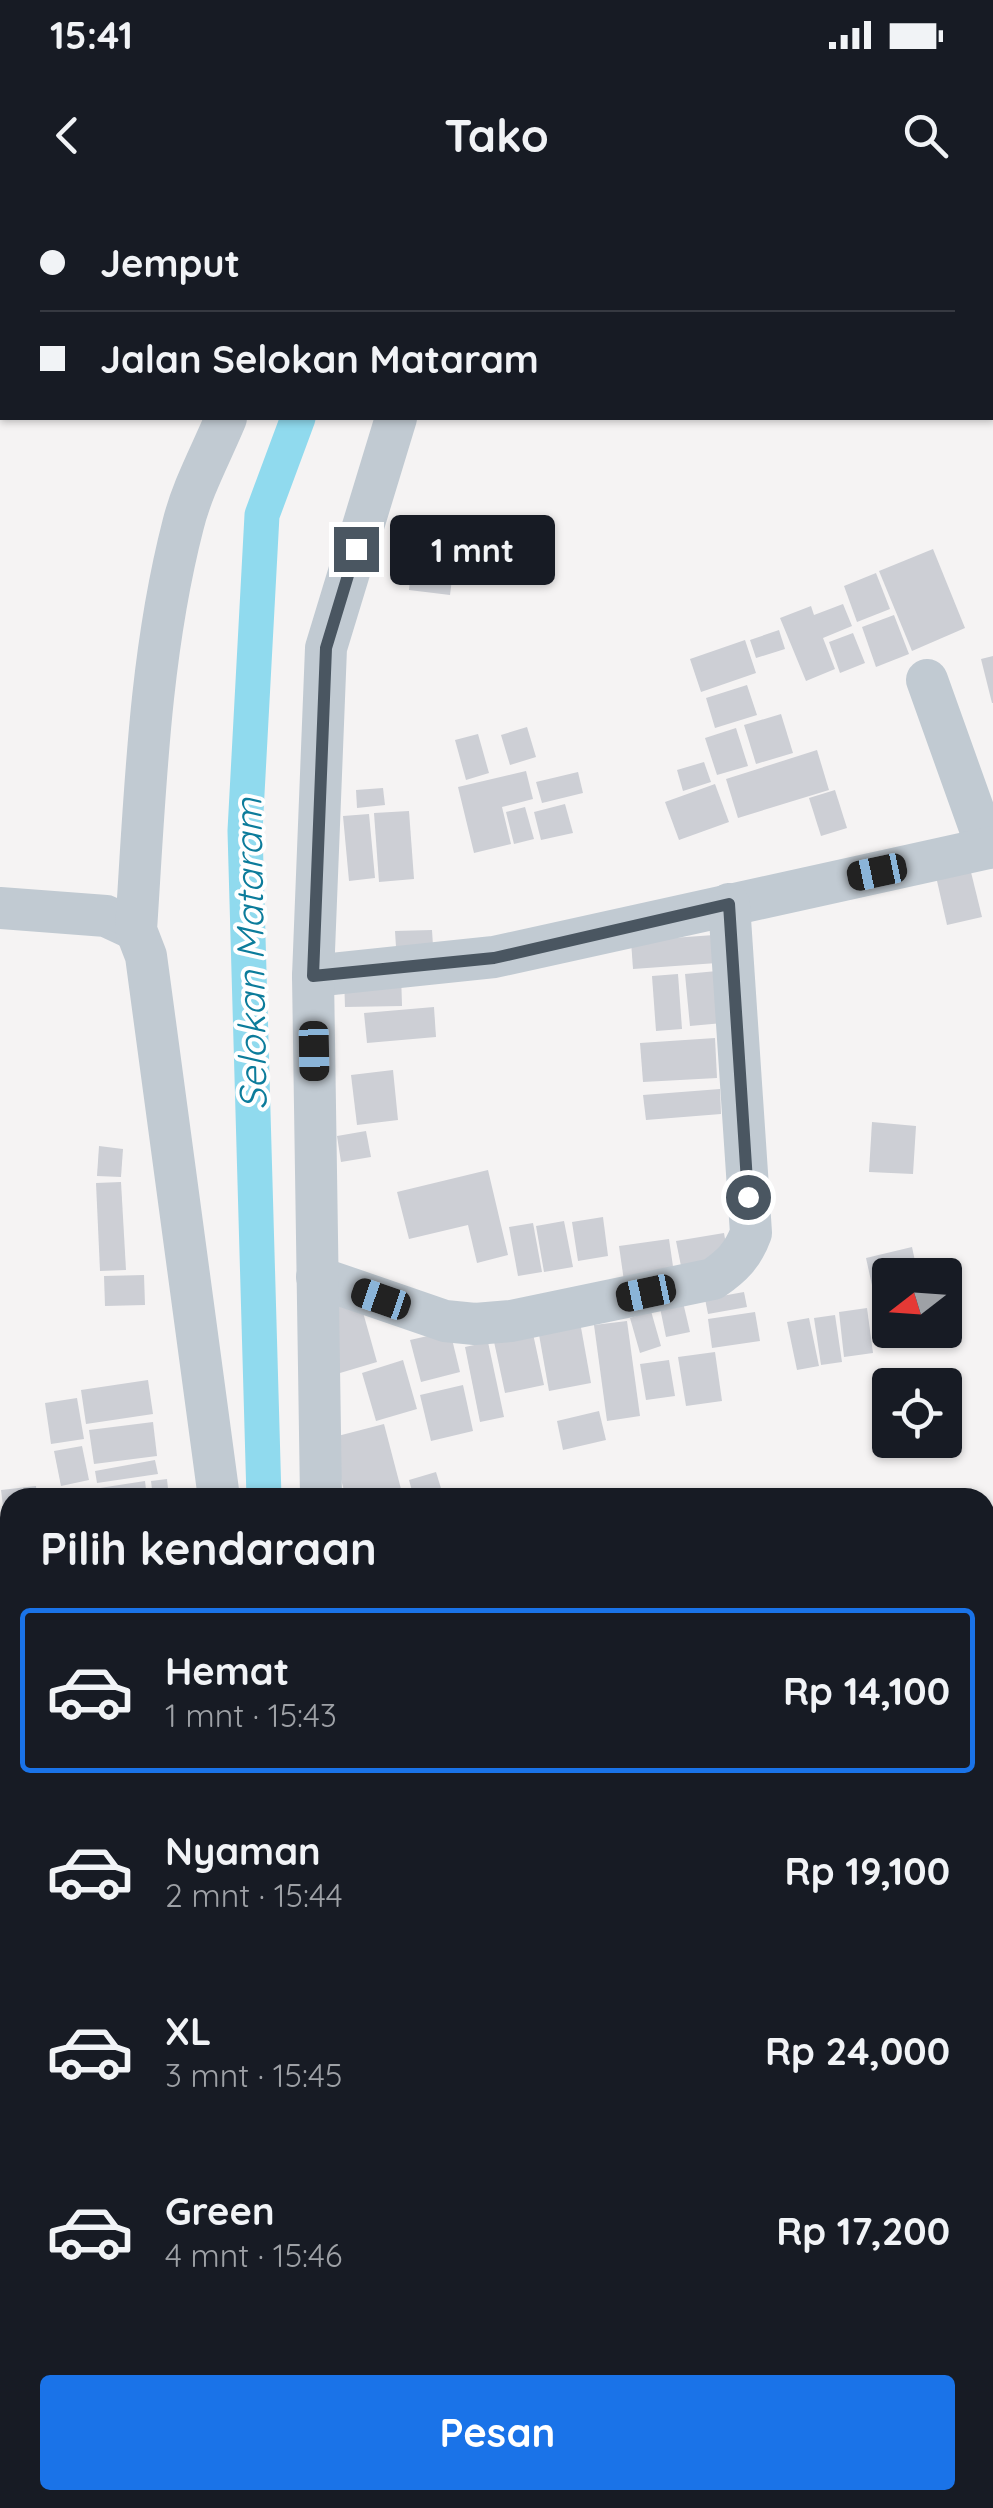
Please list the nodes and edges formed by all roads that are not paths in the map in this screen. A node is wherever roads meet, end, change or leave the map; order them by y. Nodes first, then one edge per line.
1 (225, 420) edge
2 (395, 420) edge
3 (927, 680) dead end
4 (990, 847) edge
5 (729, 904) junction
6 (0, 908) edge
7 (136, 930) junction
8 (313, 976) junction
9 (317, 1277) junction
10 (217, 1488) edge
11 (321, 1488) edge

1 - 7 street
2 - 8 street
3 - 4 street
4 - 5 street
5 - 8 street
5 - 9 street
6 - 7 street
7 - 10 street
8 - 9 street
9 - 11 street

